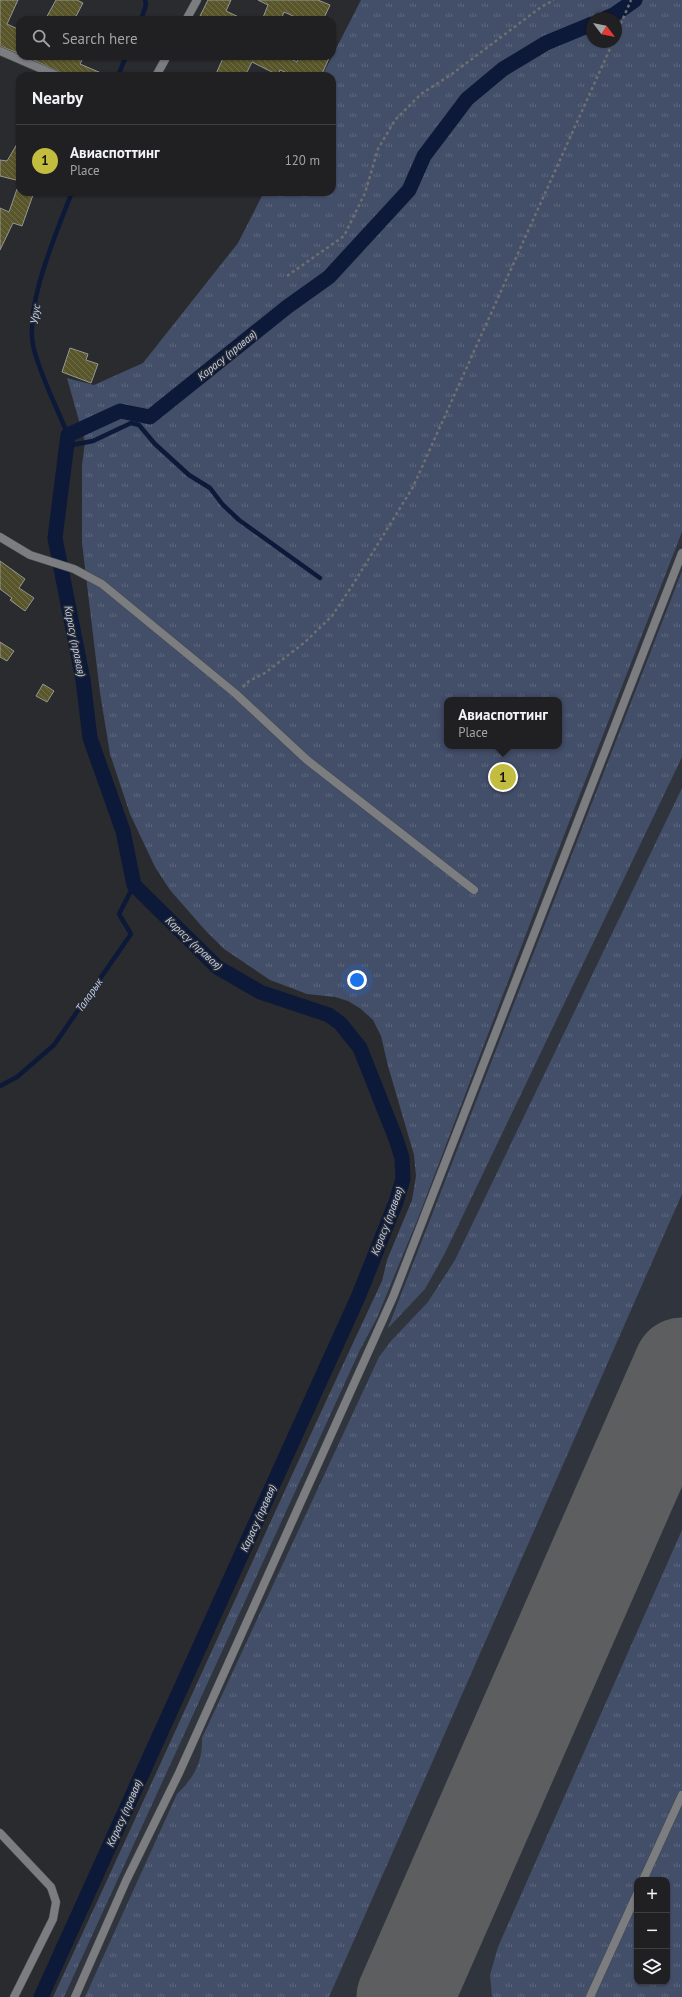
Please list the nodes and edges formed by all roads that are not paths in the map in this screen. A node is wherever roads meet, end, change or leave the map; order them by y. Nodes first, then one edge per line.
1 (198, 0) edge
2 (188, 16) edge
3 (0, 51) edge
4 (16, 58) edge
5 (21, 60) edge
6 (165, 60) edge
7 (49, 72) edge
8 (158, 72) edge
9 (0, 537) edge
10 (682, 553) edge
11 (474, 890) dead end
12 (682, 1795) edge
13 (0, 1833) edge
14 (644, 1877) edge
15 (634, 1901) edge
16 (14, 1997) edge
17 (75, 1997) edge
18 (590, 1997) edge

1 - 2 street
3 - 4 street
5 - 7 street
6 - 8 street
9 - 11 street
10 - 17 street
12 - 14 street
13 - 16 street
15 - 18 street

